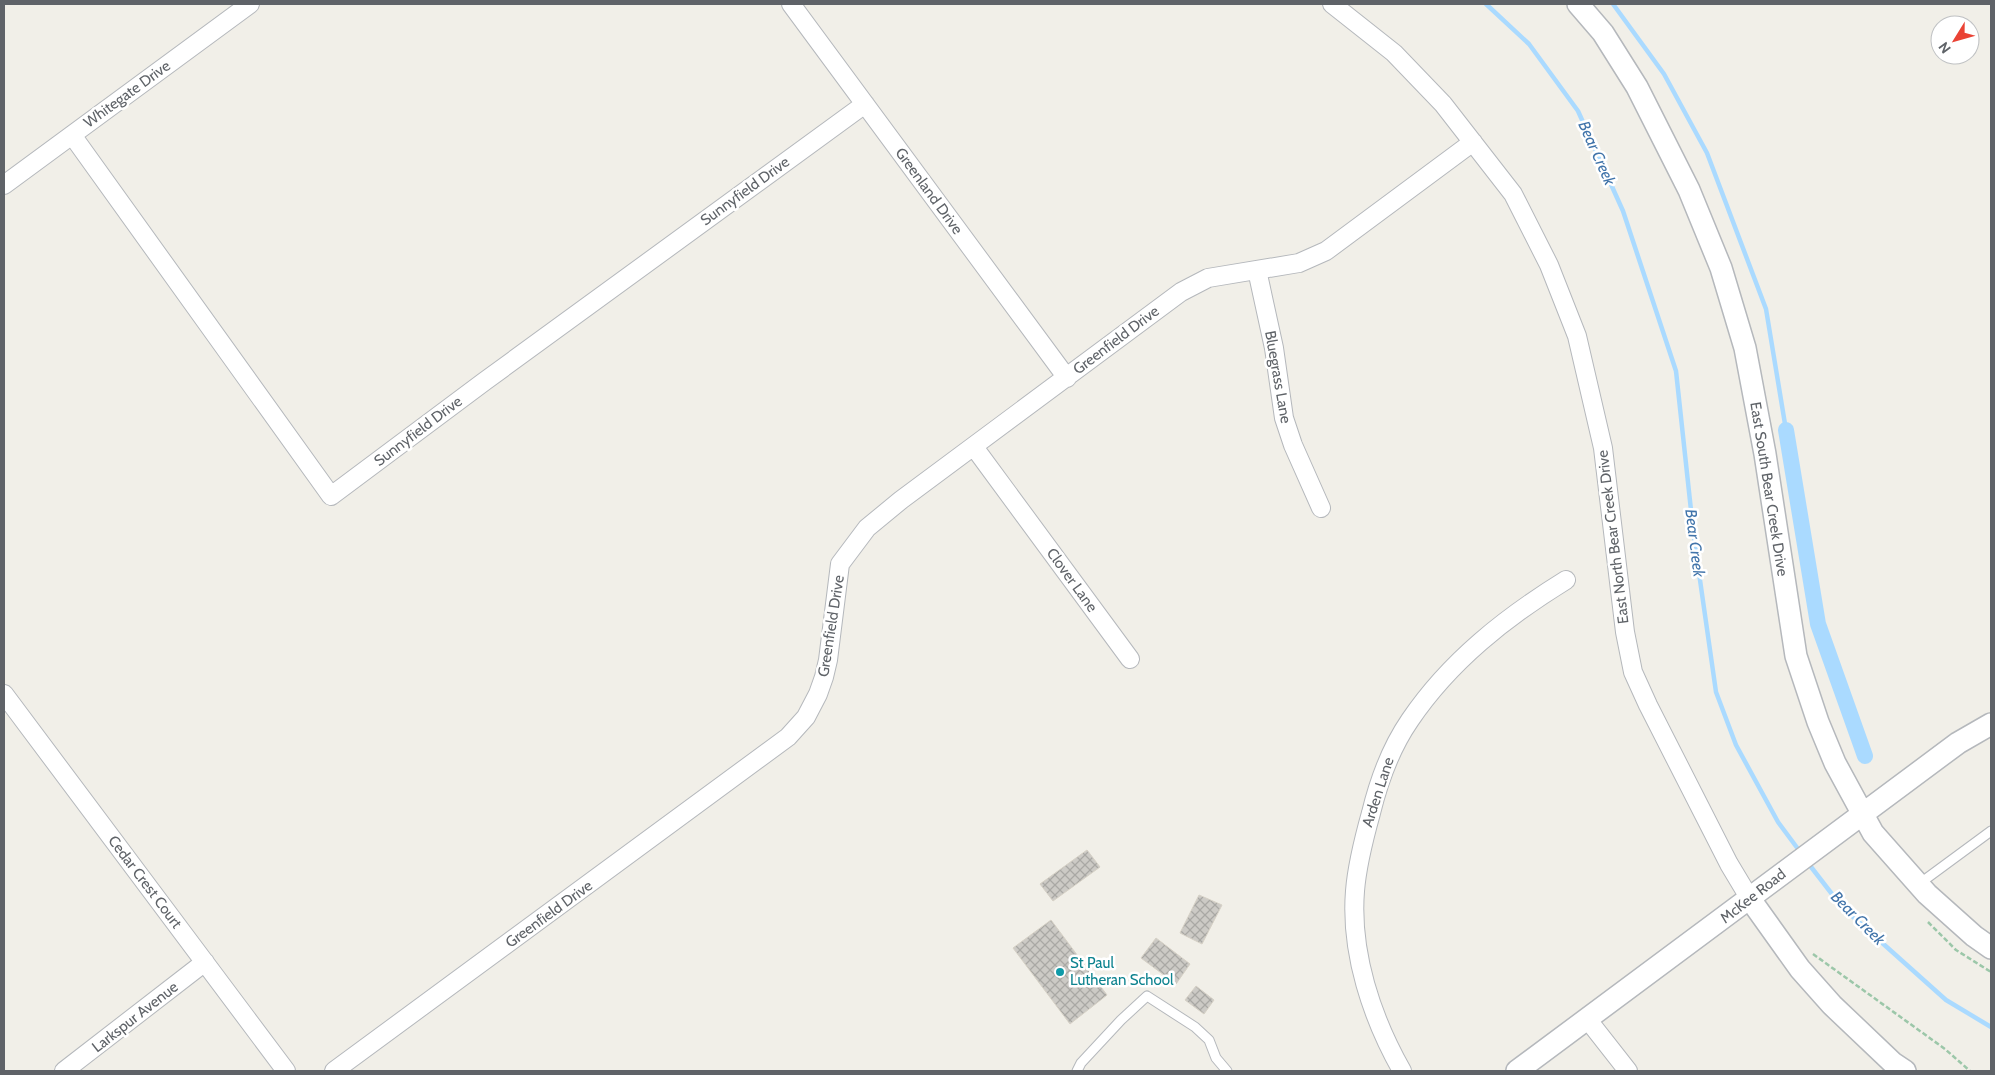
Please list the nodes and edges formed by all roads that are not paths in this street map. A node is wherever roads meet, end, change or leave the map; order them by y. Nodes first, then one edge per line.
1 (250, 4) edge
2 (791, 4) edge
3 (1332, 4) edge
4 (1578, 4) edge
5 (865, 104) junction
6 (72, 135) junction
7 (1473, 142) junction
8 (4, 185) edge
9 (1257, 270) junction
10 (1066, 378) junction
11 (974, 447) junction
12 (1321, 508) dead end
13 (1566, 580) dead end
14 (1130, 659) dead end
15 (4, 694) edge
16 (1991, 724) edge
17 (1862, 814) junction
18 (1991, 831) edge
19 (1918, 884) junction
20 (1757, 892) junction
21 (1991, 948) edge
22 (205, 962) junction
23 (1588, 1020) junction
24 (64, 1071) edge
25 (286, 1071) edge
26 (334, 1071) edge
27 (1077, 1071) edge
28 (1227, 1071) edge
29 (1402, 1071) edge
30 (1517, 1071) edge
31 (1628, 1071) edge
32 (1905, 1071) edge

1 - 6 street, Whitegate Drive
2 - 5 street, Greenland Drive
3 - 7 street, East North Bear Creek Drive
4 - 17 street, East South Bear Creek Drive
5 - 6 street, Sunnyfield Drive
5 - 10 street, Greenland Drive
6 - 8 street, Whitegate Drive
7 - 9 street, Greenfield Drive
7 - 20 street, East North Bear Creek Drive
9 - 10 street, Greenfield Drive
9 - 12 street, Bluegrass Lane
10 - 11 street, Greenfield Drive
11 - 14 street, Clover Lane
11 - 26 street, Greenfield Drive
13 - 29 street, Arden Lane
15 - 22 street, Cedar Crest Court
16 - 17 street, McKee Road
17 - 19 street, East South Bear Creek Drive
17 - 20 street, McKee Road
18 - 19 lane
19 - 21 street, East South Bear Creek Drive
20 - 23 street, McKee Road
20 - 32 street, East North Bear Creek Drive
22 - 24 street, Larkspur Avenue
22 - 25 street, Cedar Crest Court
23 - 30 street, McKee Road
23 - 31 street
27 - 28 lane

